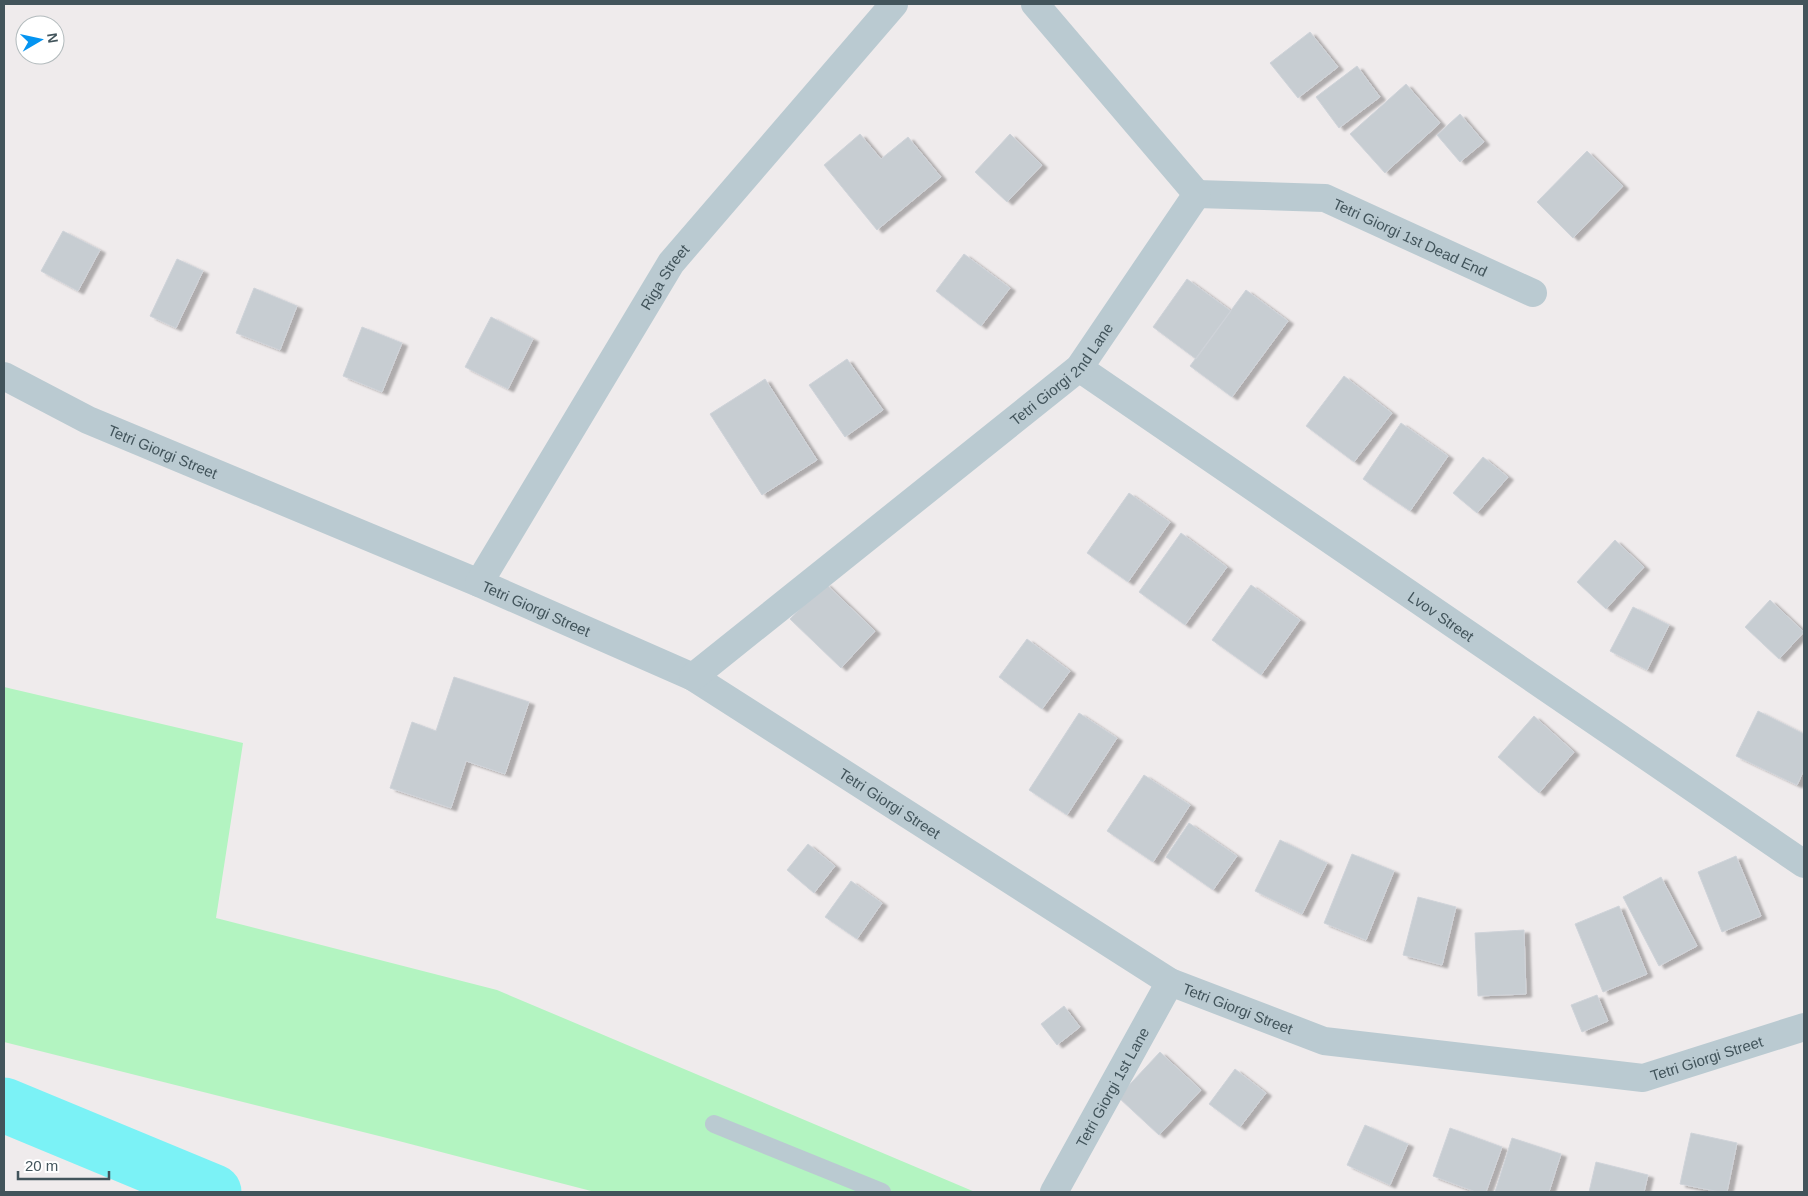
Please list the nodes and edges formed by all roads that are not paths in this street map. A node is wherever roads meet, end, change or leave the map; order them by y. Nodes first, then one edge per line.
1 (894, 4) edge
2 (1035, 4) edge
3 (1197, 194) junction
4 (1533, 293) dead end
5 (1079, 368) junction
6 (4, 376) edge
7 (479, 583) junction
8 (693, 677) junction
9 (1804, 864) edge
10 (1170, 982) junction
11 (1804, 1027) edge
12 (714, 1124) dead end
13 (882, 1192) edge
14 (1054, 1192) edge

1 - 7 street, Riga Street
2 - 3 street
3 - 4 street, Tetri Giorgi 1st Dead End
3 - 5 street, Tetri Giorgi 2nd Lane
5 - 8 street, Tetri Giorgi 2nd Lane
5 - 9 street, Lvov Street
6 - 7 street, Tetri Giorgi Street
7 - 8 street, Tetri Giorgi Street
8 - 10 street, Tetri Giorgi Street
10 - 11 street, Tetri Giorgi Street
10 - 14 street, Tetri Giorgi 1st Lane
12 - 13 lane

